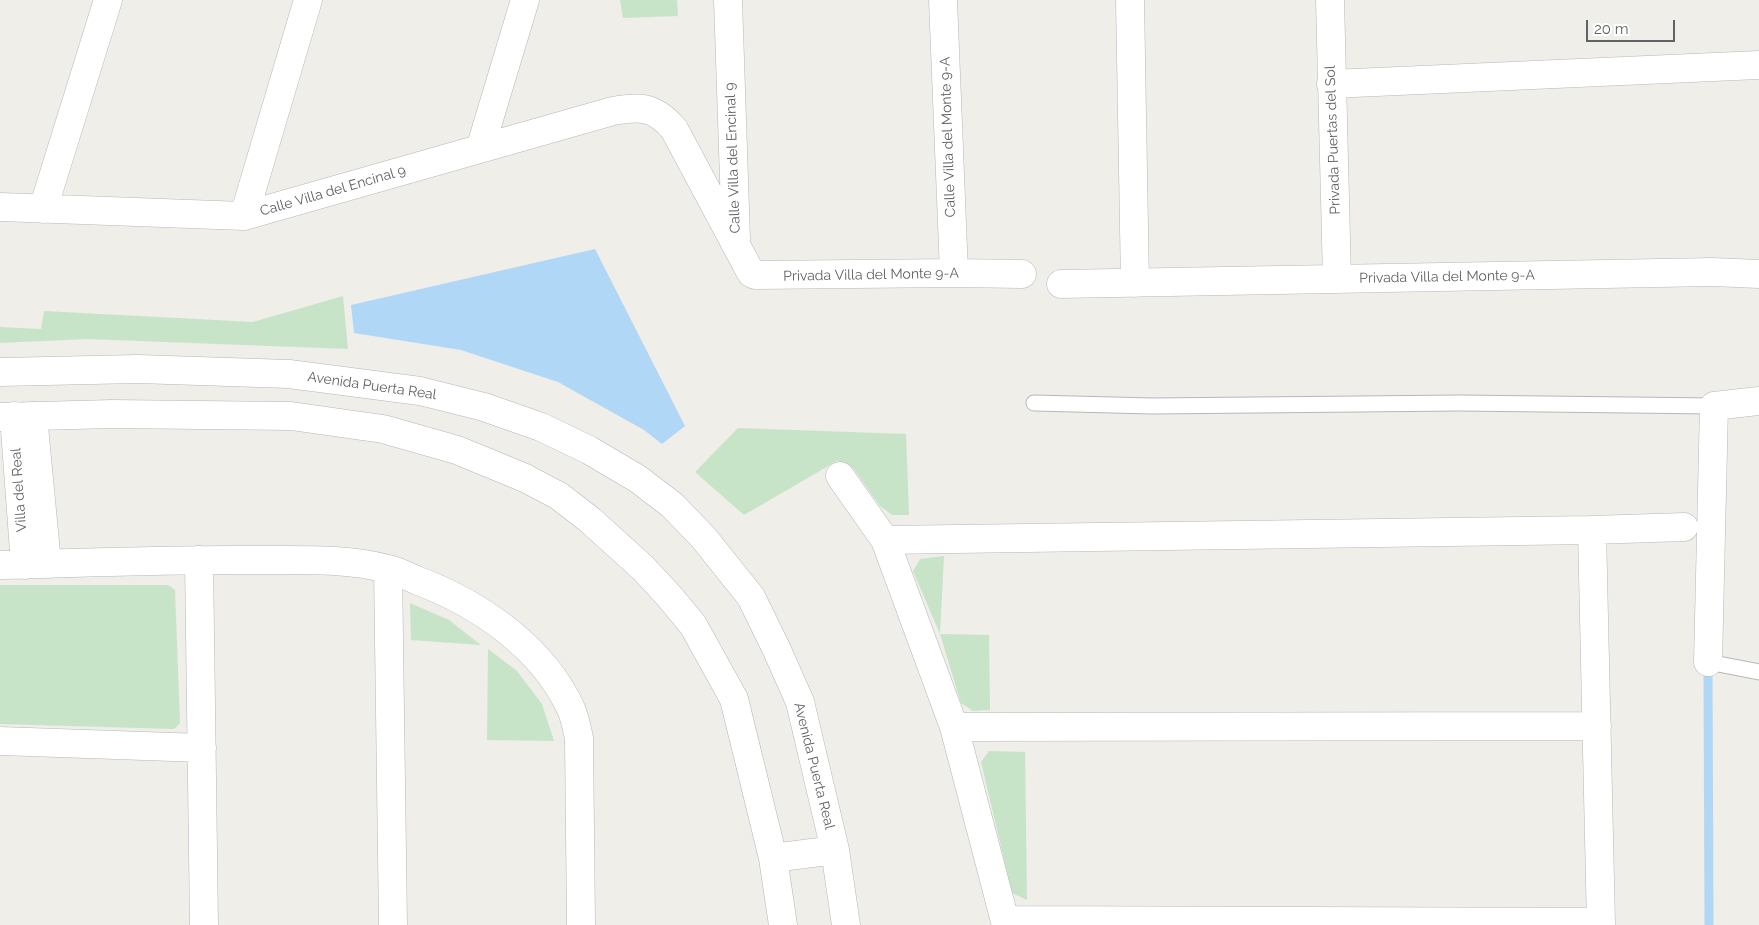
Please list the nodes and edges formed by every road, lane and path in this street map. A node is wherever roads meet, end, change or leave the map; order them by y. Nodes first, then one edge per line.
1 (108, 0) edge
2 (308, 0) edge
3 (525, 0) edge
4 (728, 0) edge
5 (943, 0) edge
6 (1130, 0) edge
7 (1330, 0) edge
8 (1759, 65) edge
9 (1331, 84) junction
10 (480, 149) junction
11 (0, 207) edge
12 (43, 209) junction
13 (244, 216) junction
14 (736, 246) junction
15 (954, 273) junction
16 (1022, 274) dead end
17 (1759, 274) edge
18 (1336, 279) junction
19 (1135, 283) junction
20 (1061, 284) dead end
21 (0, 372) edge
22 (1759, 401) edge
23 (1034, 403) dead end
24 (1714, 406) junction
25 (16, 416) edge
26 (840, 476) dead end
27 (1684, 526) dead end
28 (1592, 530) junction
29 (885, 540) junction
30 (200, 560) junction
31 (24, 564) edge
32 (388, 569) junction
33 (1708, 662) joint
34 (1759, 672) edge
35 (1597, 726) junction
36 (954, 727) junction
37 (0, 741) edge
38 (202, 748) junction
39 (835, 850) junction
40 (773, 858) junction
41 (1006, 923) edge
42 (1601, 924) edge
43 (204, 925) edge
44 (393, 925) edge
45 (581, 925) edge
46 (783, 925) edge
47 (846, 925) edge

1 - 12 street
2 - 13 street, Calle Villa del Encinal 9
3 - 10 street
4 - 14 street, Calle Villa del Encinal 9
5 - 15 street, Calle Villa del Monte 9-A
6 - 19 street
7 - 9 street, Privada Puertas del Sol
8 - 9 street
9 - 18 street, Privada Puertas del Sol
10 - 13 street, Calle Villa del Encinal 9
10 - 14 street, Calle Villa del Encinal 9
11 - 12 street, Calle Villa del Encinal 9
12 - 13 street, Calle Villa del Encinal 9
14 - 15 street, Privada Villa del Monte 9-A
15 - 16 street, Privada Villa del Monte 9-A
17 - 18 street, Privada Villa del Monte 9-A
18 - 19 street, Privada Villa del Monte 9-A
19 - 20 street, Privada Villa del Monte 9-A
21 - 39 street, Avenida Puerta Real
22 - 24 street
23 - 24 lane
24 - 33 street
25 - 31 street, Villa del Real
25 - 40 street
26 - 29 street
27 - 28 street
28 - 29 street
28 - 35 street
29 - 36 street
30 - 31 street
30 - 32 street
30 - 38 street
32 - 44 street
32 - 45 street
33 - 34 lane
35 - 36 street
35 - 42 street
36 - 41 street
37 - 38 street
38 - 43 street
39 - 40 street
39 - 47 street, Avenida Puerta Real
40 - 46 street
41 - 42 street

